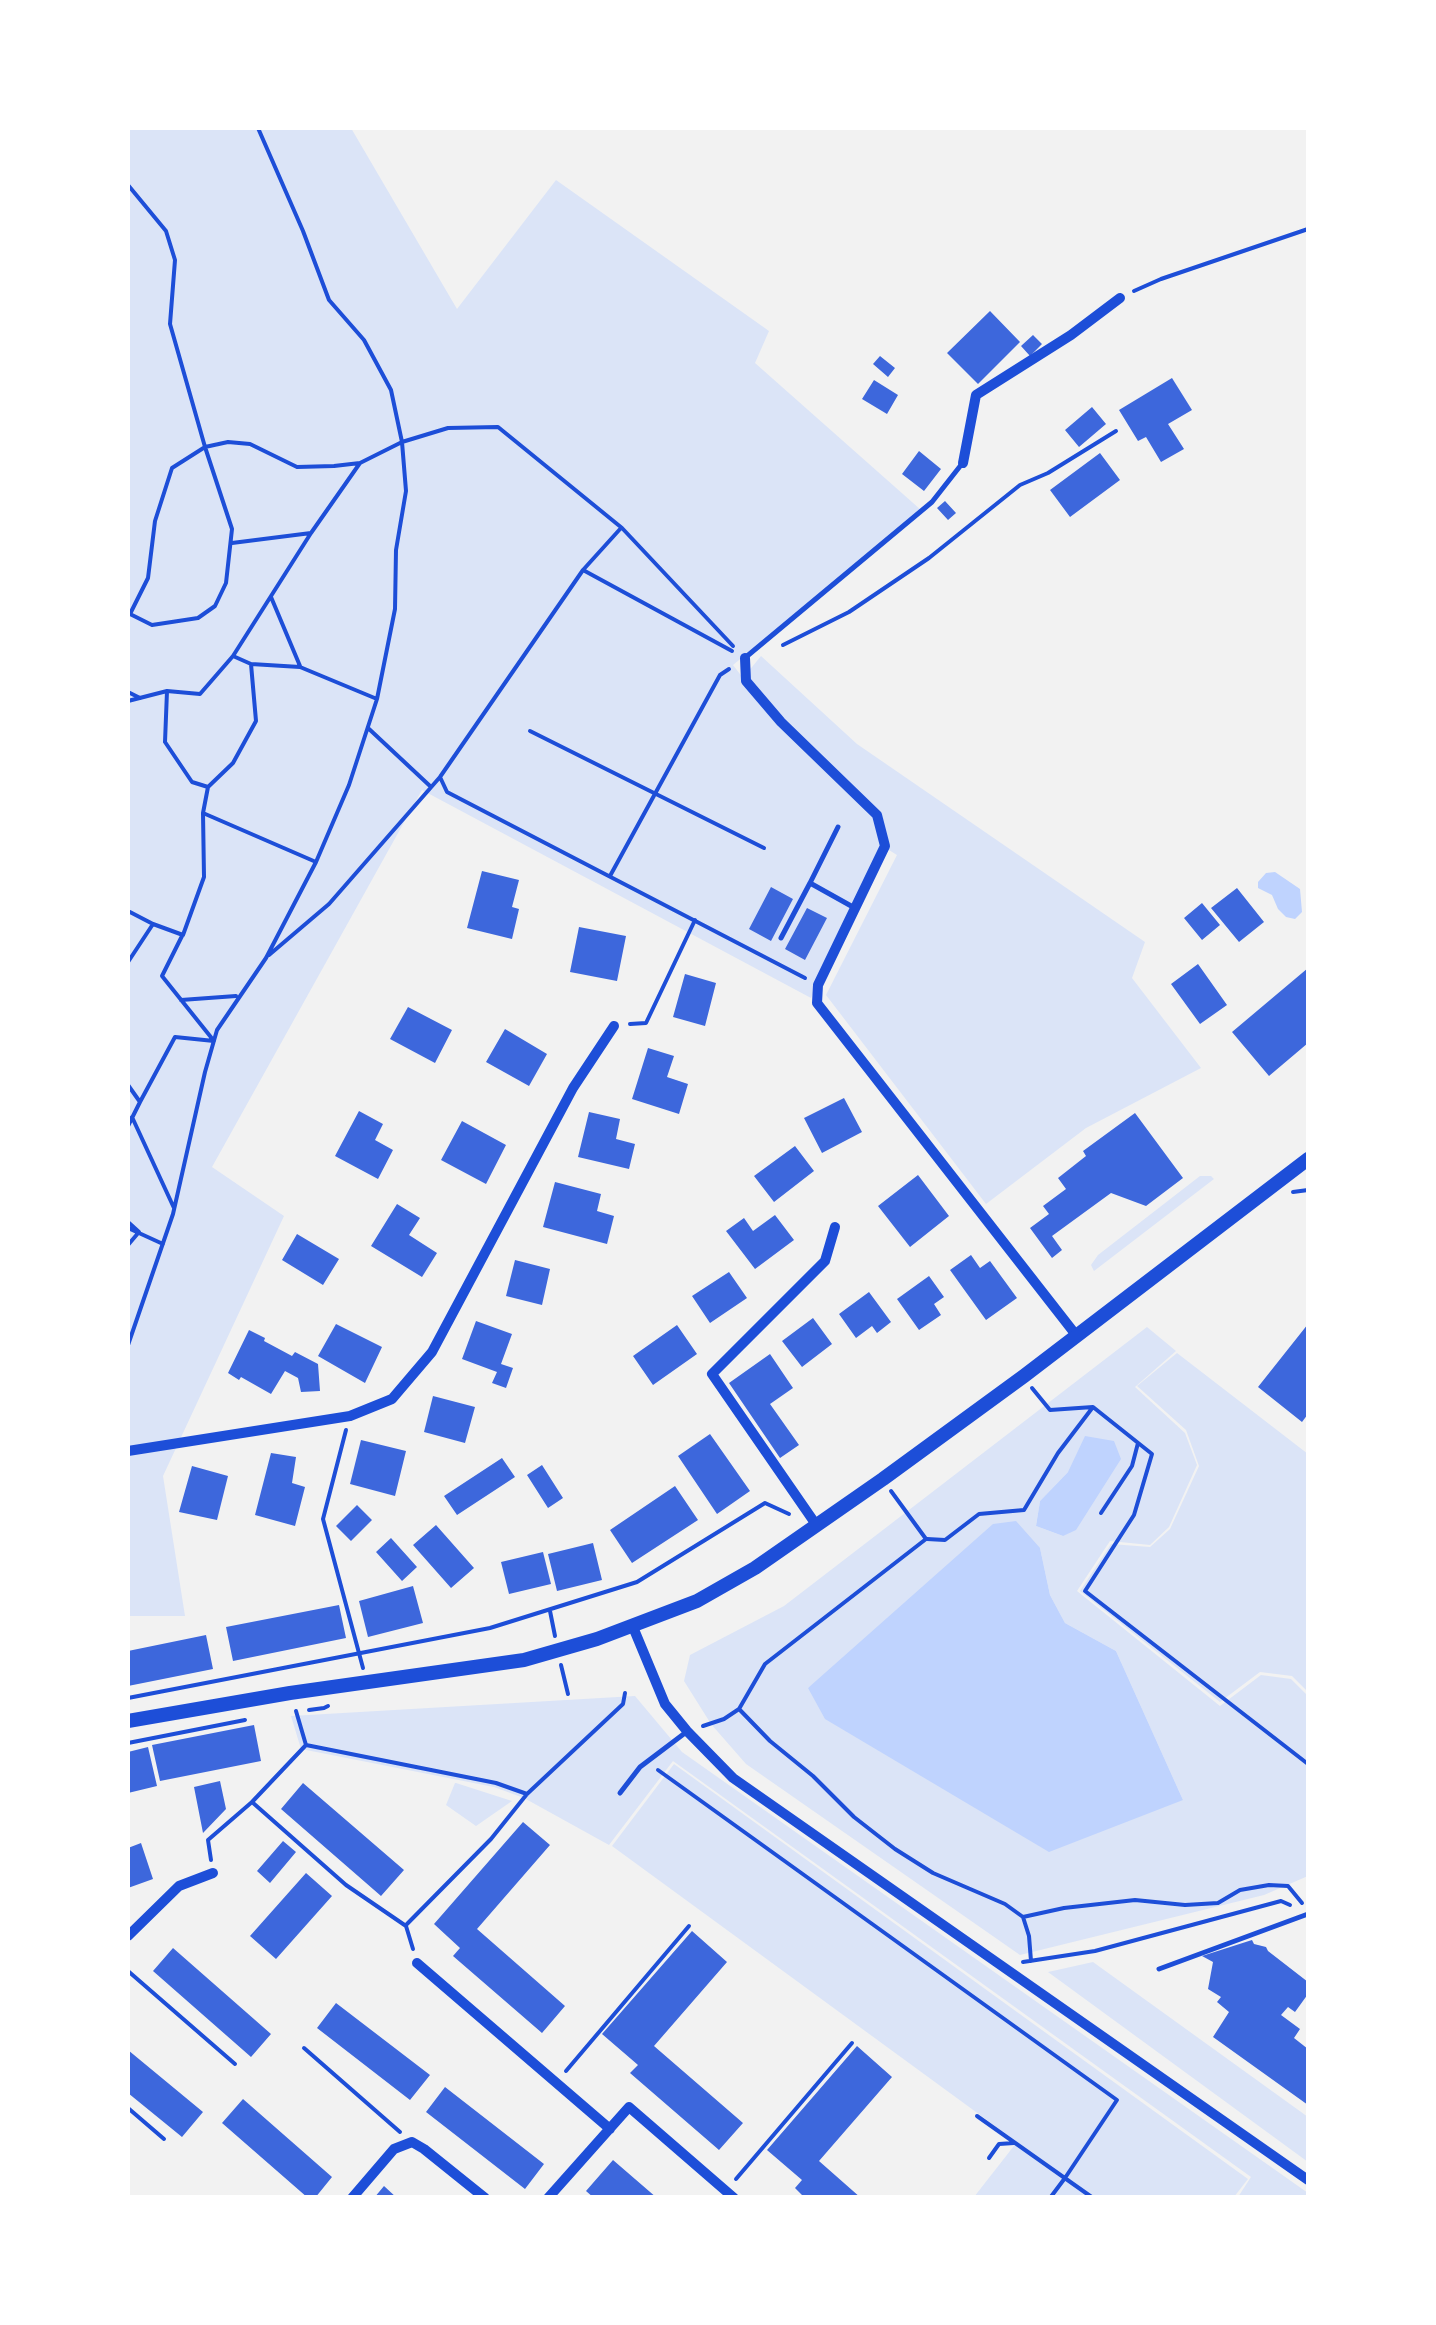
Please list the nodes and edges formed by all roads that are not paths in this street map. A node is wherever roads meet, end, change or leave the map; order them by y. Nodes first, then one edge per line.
1 (1120, 298) road end
2 (963, 462) joint
3 (745, 658) joint
4 (838, 827) dead end
5 (810, 883) junction
6 (856, 908) junction
7 (782, 938) dead end
8 (614, 1026) road end
9 (1308, 1160) edge
10 (835, 1227) dead end
11 (1076, 1335) junction
12 (128, 1451) edge
13 (817, 1526) junction
14 (633, 1627) junction
15 (128, 1722) edge
16 (687, 1731) junction
17 (620, 1793) dead end
18 (213, 1874) road end
19 (1308, 1912) edge
20 (128, 1936) edge
21 (417, 1963) road end
22 (1158, 1969) dead end
23 (610, 2129) junction
24 (1308, 2180) edge
25 (730, 2194) edge
26 (352, 2198) edge
27 (484, 2198) edge
28 (548, 2198) edge

1 - 2 street
2 - 3 lane
3 - 6 street
4 - 5 lane
5 - 6 lane
5 - 7 lane
6 - 11 street
8 - 12 street
9 - 11 street
10 - 13 street
11 - 13 street
13 - 14 street
14 - 15 street
14 - 16 street
16 - 17 lane
16 - 24 street
18 - 20 street
19 - 22 lane
21 - 23 street
23 - 25 street
23 - 28 street
26 - 27 street

